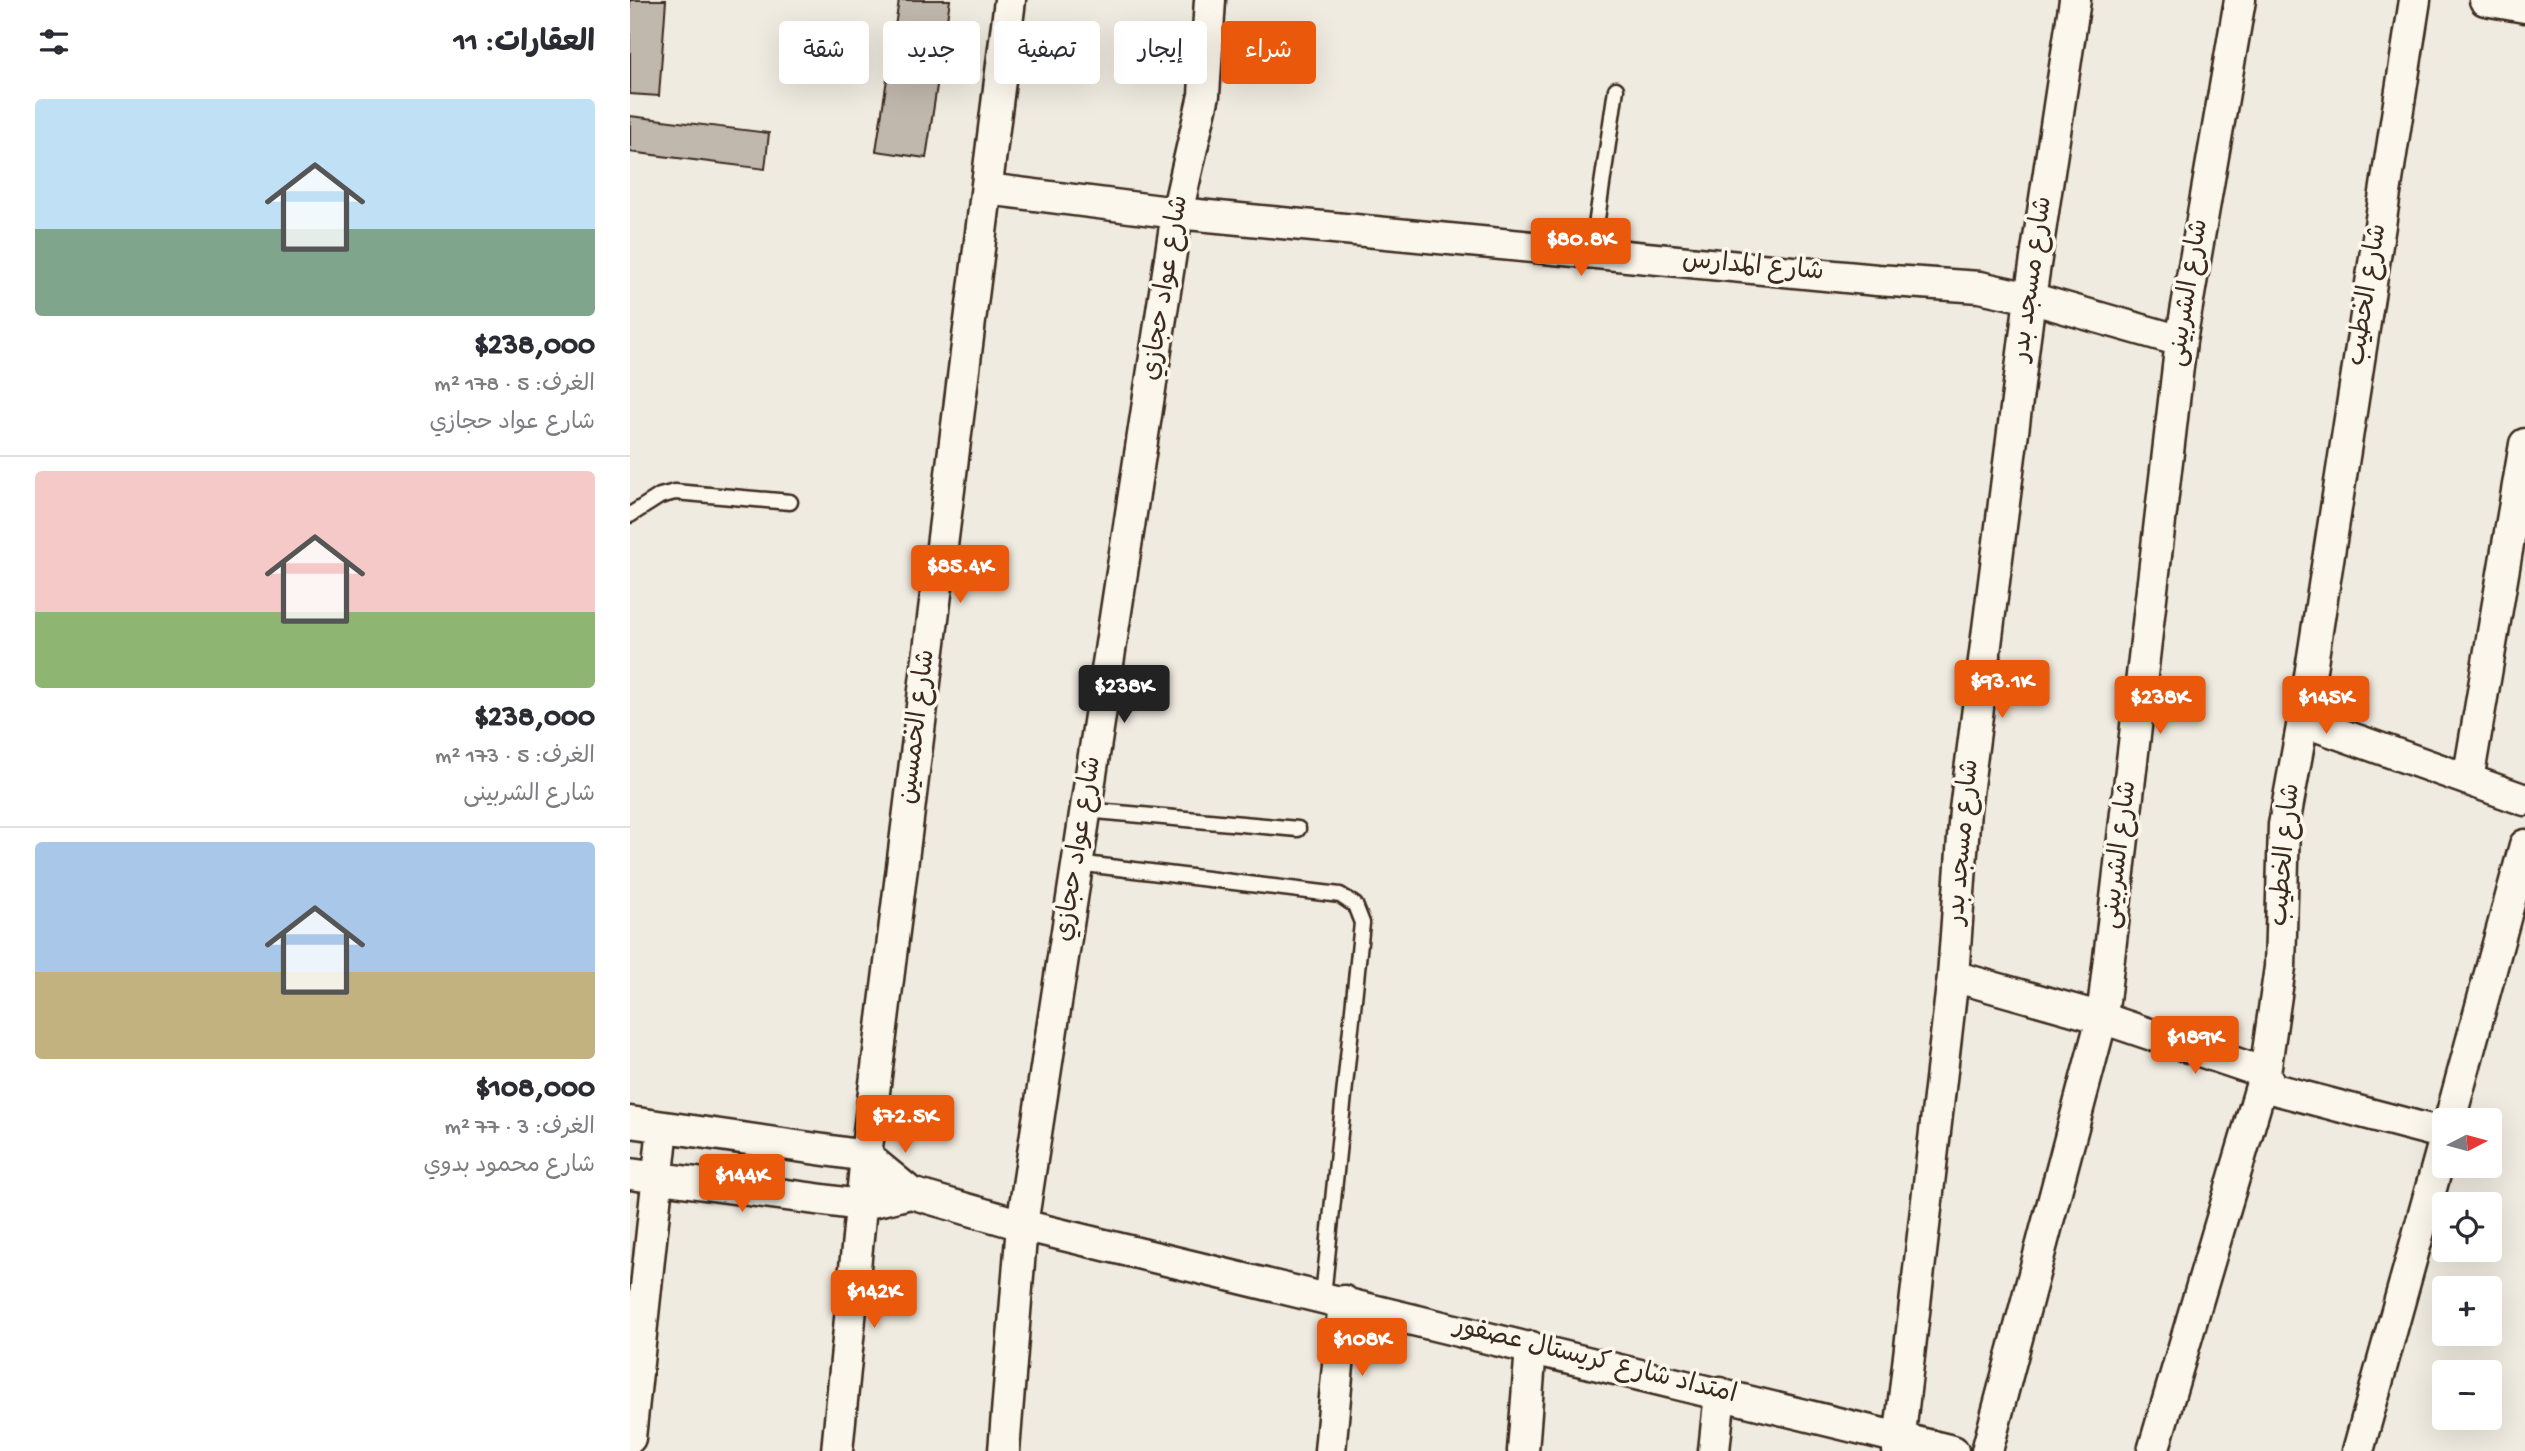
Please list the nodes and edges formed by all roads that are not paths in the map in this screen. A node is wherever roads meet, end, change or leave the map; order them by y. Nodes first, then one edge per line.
1 (1010, 0) edge
2 (1210, 0) edge
3 (2076, 0) edge
4 (2240, 0) edge
5 (2415, 0) edge
6 (2485, 0) edge
7 (2525, 7) edge
8 (1616, 89) dead end
9 (986, 190) junction
10 (1177, 213) junction
11 (1592, 253) junction
12 (2030, 298) junction
13 (2180, 341) junction
14 (2525, 444) edge
15 (790, 502) dead end
16 (630, 515) edge
17 (2303, 721) junction
18 (2468, 780) junction
19 (2525, 800) edge
20 (1085, 810) junction
21 (1298, 829) dead end
22 (2525, 845) edge
23 (1077, 863) junction
24 (1952, 976) junction
25 (2102, 1018) junction
26 (2265, 1073) junction
27 (2453, 1108) edge
28 (630, 1122) edge
29 (663, 1127) junction
30 (2432, 1132) edge
31 (866, 1156) junction
32 (644, 1176) edge
33 (2433, 1178) edge
34 (911, 1193) junction
35 (860, 1205) junction
36 (1022, 1225) junction
37 (1333, 1298) junction
38 (1531, 1347) junction
39 (1720, 1393) junction
40 (630, 1438) edge
41 (1899, 1443) edge
42 (837, 1451) edge
43 (1004, 1451) edge
44 (1330, 1451) edge
45 (1523, 1451) edge
46 (1714, 1451) edge
47 (1953, 1451) edge
48 (1987, 1451) edge
49 (2153, 1451) edge
50 (2358, 1451) edge

1 - 9 street, شارع الخمسين
2 - 10 street, شارع عواد حجازي
3 - 12 street, شارع مسجد بدر
4 - 13 street, شارع الشربينى
5 - 17 street, شارع الخطيب
6 - 7 street
8 - 11 lane
9 - 10 street, شارع المدارس
9 - 31 street, شارع الخمسين
10 - 11 street, شارع المدارس
10 - 20 street, شارع عواد حجازي
11 - 12 street, شارع المدارس
12 - 13 street, شارع المدارس
12 - 24 street, شارع مسجد بدر
13 - 25 street, شارع الشربينى
14 - 18 street
15 - 16 lane
17 - 18 street
17 - 26 street, شارع الخطيب
18 - 19 street
20 - 21 lane
20 - 23 street, شارع عواد حجازي
22 - 27 street
23 - 36 street, شارع عواد حجازي
23 - 37 lane
24 - 25 street
24 - 41 street, شارع مسجد بدر
25 - 26 street
25 - 48 street, شارع الشربينى
26 - 30 street
26 - 49 street, شارع الخطيب
28 - 29 street
29 - 31 street
29 - 32 street
31 - 34 street, امتداد شارع كريستال عصفور
31 - 35 street, شارع الخمسين
32 - 35 street
32 - 40 street
33 - 50 street
34 - 35 street, امتداد شارع كريستال عصفور
34 - 36 street, امتداد شارع كريستال عصفور
35 - 42 street, شارع الخمسين
36 - 37 street, امتداد شارع كريستال عصفور
36 - 43 street, شارع عواد حجازي
37 - 38 street, امتداد شارع كريستال عصفور
37 - 44 street
38 - 39 street, امتداد شارع كريستال عصفور
38 - 45 street
39 - 41 street, امتداد شارع كريستال عصفور
39 - 46 street
41 - 47 street, امتداد شارع كريستال عصفور

